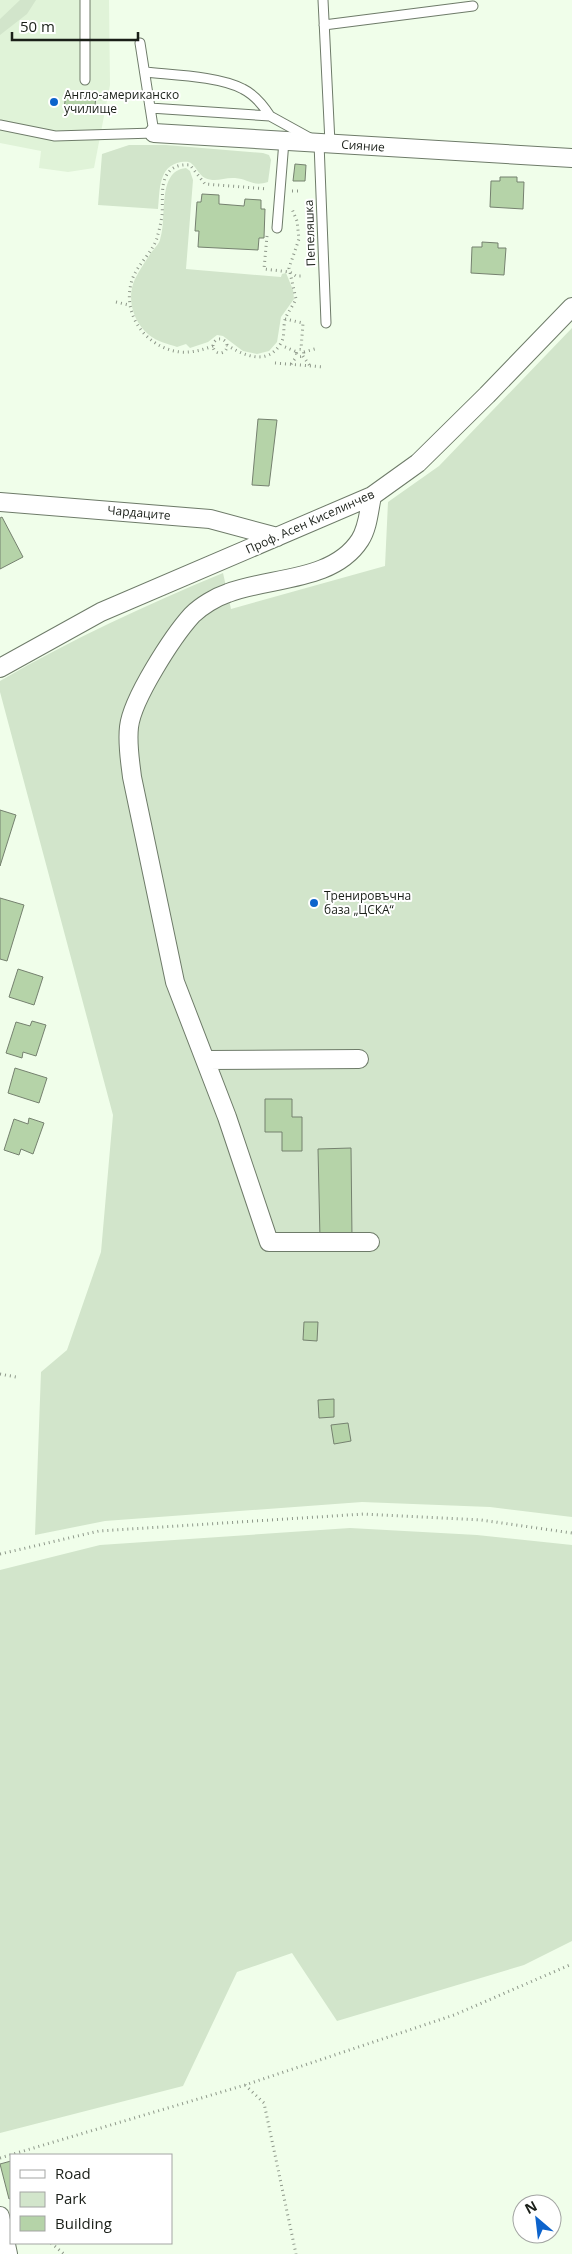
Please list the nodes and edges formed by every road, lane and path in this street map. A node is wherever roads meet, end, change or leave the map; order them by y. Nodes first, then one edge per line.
1 (85, 0) edge
2 (323, 0) edge
3 (473, 6) dead end
4 (324, 25) junction
5 (140, 43) dead end
6 (145, 72) junction
7 (85, 80) dead end
8 (150, 108) junction
9 (270, 116) junction
10 (0, 125) edge
11 (154, 133) junction
12 (284, 140) junction
13 (324, 143) junction
14 (572, 158) edge
15 (280, 190) junction
16 (301, 191) dead end
17 (290, 199) dead end
18 (291, 207) dead end
19 (277, 228) dead end
20 (116, 302) dead end
21 (129, 305) junction
22 (572, 307) edge
23 (285, 319) junction
24 (326, 323) dead end
25 (227, 345) junction
26 (213, 346) junction
27 (285, 348) dead end
28 (318, 348) dead end
29 (300, 353) junction
30 (275, 363) dead end
31 (291, 364) junction
32 (310, 366) junction
33 (324, 367) dead end
34 (372, 496) junction
35 (0, 502) edge
36 (277, 537) junction
37 (0, 668) edge
38 (359, 1059) dead end
39 (206, 1060) junction
40 (370, 1242) dead end
41 (0, 1374) edge
42 (16, 1377) dead end
43 (572, 1533) edge
44 (0, 1554) edge
45 (572, 1964) edge
46 (245, 2085) junction
47 (13, 2154) edge
48 (0, 2216) edge
49 (52, 2244) edge
50 (8, 2254) edge
51 (64, 2254) edge
52 (296, 2254) edge

1 - 7 lane
2 - 4 lane, Пепеляшка
3 - 4 lane
4 - 13 lane, Пепеляшка
5 - 6 lane
6 - 8 lane
6 - 9 lane
8 - 9 lane
8 - 11 lane
9 - 13 lane
10 - 11 lane
11 - 12 street, Сияние
12 - 13 street, Сияние
12 - 15 lane
13 - 14 street, Сияние
13 - 24 lane, Пепеляшка
15 - 19 lane
15 - 21 path
16 - 17 path
18 - 23 path
20 - 21 path
21 - 26 path
22 - 34 street, Проф. Асен Киселинчев
23 - 25 path
23 - 29 path
25 - 26 path
25 - 26 path
27 - 29 path
28 - 29 path
29 - 31 path
29 - 32 path
30 - 31 path
31 - 32 path
32 - 33 path
34 - 36 street, Проф. Асен Киселинчев
34 - 39 street
35 - 36 street, Чардаците
36 - 37 street, Проф. Асен Киселинчев
38 - 39 street
39 - 40 street
41 - 42 path
43 - 44 path
45 - 46 path
46 - 47 path
46 - 52 path
48 - 50 street
49 - 51 path

